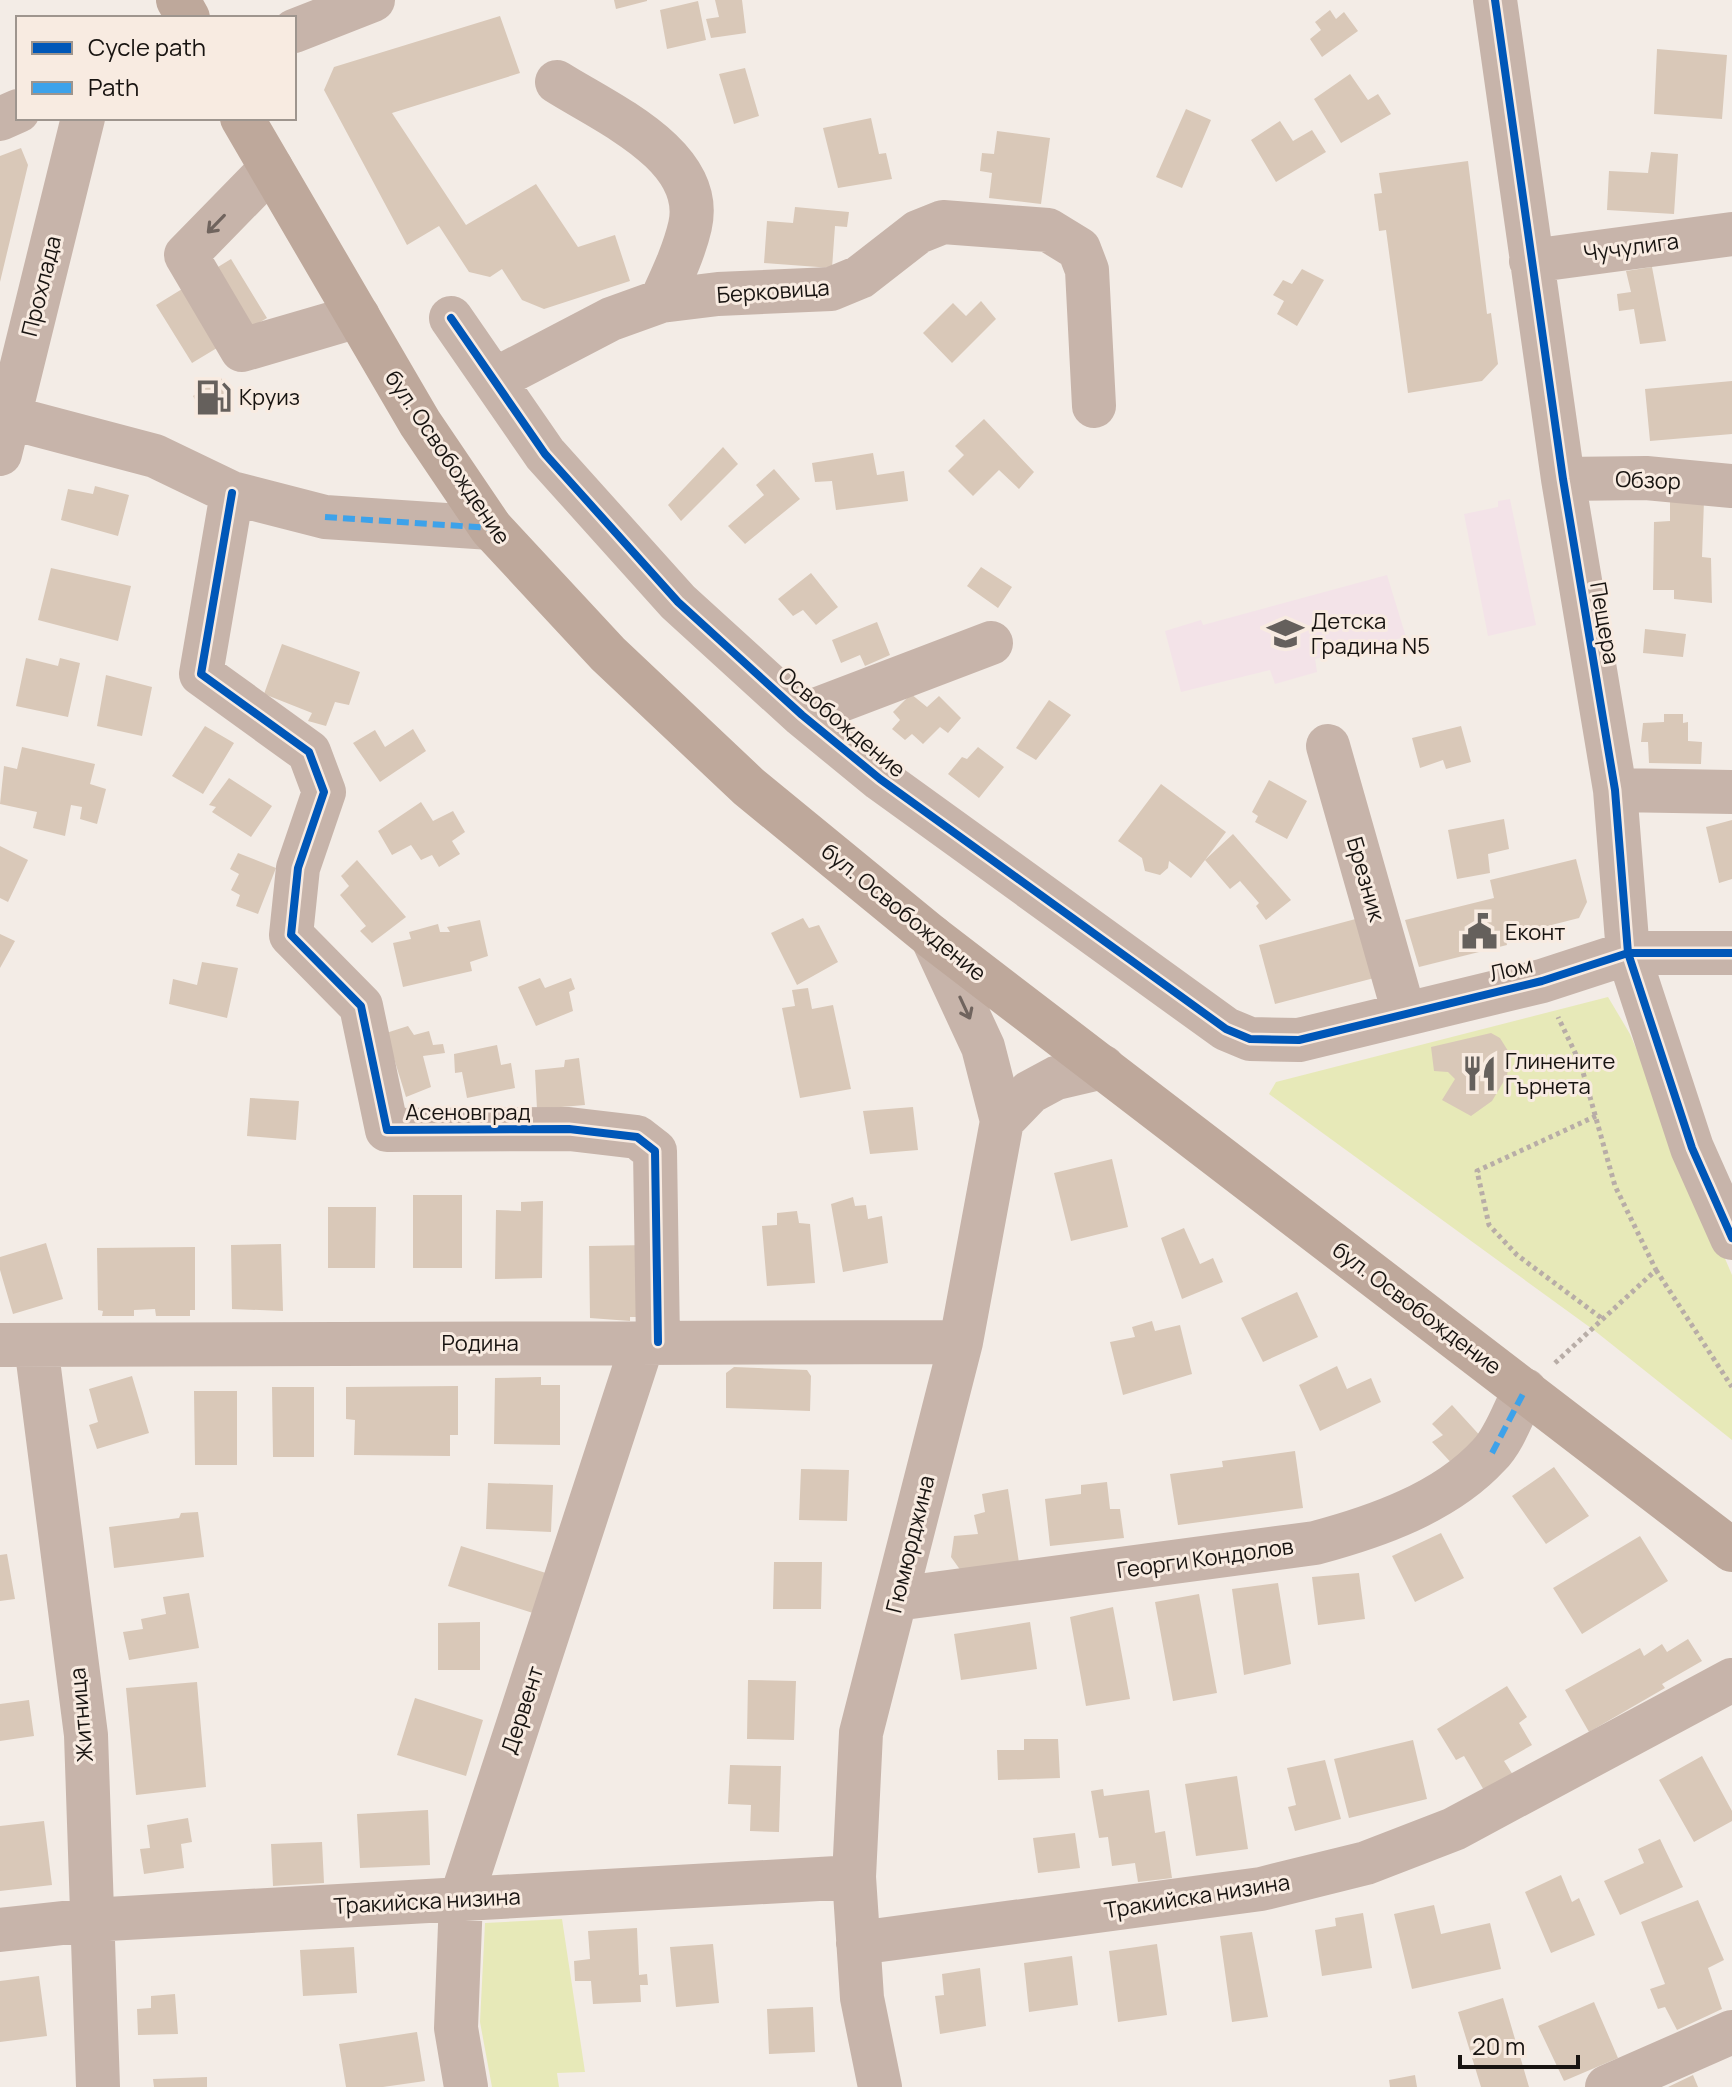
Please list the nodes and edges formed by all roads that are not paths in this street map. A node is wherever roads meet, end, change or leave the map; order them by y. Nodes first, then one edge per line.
1 (373, 0) edge
2 (1495, 0) edge
3 (296, 30) edge
4 (557, 82) dead end
5 (82, 120) edge
6 (243, 120) edge
7 (271, 168) junction
8 (1732, 234) edge
9 (1531, 261) junction
10 (661, 301) junction
11 (358, 316) junction
12 (451, 318) dead end
13 (494, 380) junction
14 (1094, 406) dead end
15 (3, 429) edge
16 (1563, 479) junction
17 (1732, 486) edge
18 (232, 493) junction
19 (491, 528) junction
20 (991, 643) dead end
21 (802, 715) junction
22 (1328, 746) dead end
23 (1615, 790) junction
24 (1732, 792) edge
25 (932, 937) junction
26 (1628, 953) junction
27 (1732, 953) edge
28 (1404, 1013) junction
29 (1299, 1040) joint
30 (1103, 1067) junction
31 (1002, 1121) junction
32 (1732, 1238) edge
33 (650, 1342) junction
34 (961, 1342) junction
35 (18, 1345) edge
36 (1525, 1390) junction
37 (1732, 1550) edge
38 (896, 1599) junction
39 (1732, 1680) edge
40 (854, 1877) junction
41 (461, 1899) junction
42 (90, 1920) junction
43 (0, 1930) edge
44 (858, 1943) junction
45 (1732, 2032) edge
46 (98, 2087) edge
47 (466, 2087) edge
48 (880, 2087) edge
49 (1607, 2087) edge

1 - 3 street
2 - 9 street, Пещера
4 - 10 street
5 - 15 street, Прохлада
6 - 7 main road, бул. Освобождение
7 - 11 main road, бул. Освобождение
7 -> 11 street
8 - 9 street, Чучулига
9 - 16 street, Пещера
10 - 13 street, Берковица
10 - 14 street, Берковица
11 - 19 main road, бул. Освобождение
12 - 13 street, Освобождение
13 - 21 street, Освобождение
15 - 18 street
16 - 17 street, Обзор
16 - 23 street, Пещера
18 - 19 street
18 - 33 street, Асеновград
19 - 25 main road, бул. Освобождение
20 - 21 street
21 - 29 street, Освобождение
22 - 28 street, Брезник
23 - 24 street
23 - 26 street, Пещера
25 - 30 main road, бул. Освобождение
25 -> 31 street
26 - 27 street, Лом
26 - 28 street, Лом
26 - 32 street, Пещера
28 - 29 street, Лом
30 - 31 street
30 - 36 main road, бул. Освобождение
31 - 34 street, Гюмюрджина
33 - 34 street, Родина
33 - 35 street, Родина
33 - 41 street, Дервент
34 - 38 street, Гюмюрджина
35 - 42 street, Житница
36 - 37 main road, бул. Освобождение
36 - 38 street, Георги Кондолов
38 - 40 street, Гюмюрджина
39 - 44 street, Тракийска низина
40 - 41 street, Тракийска низина
40 - 44 street, Гюмюрджина
41 - 42 street, Тракийска низина
41 - 47 street, Дервент
42 - 43 street, Тракийска низина
42 - 46 street, Житница
44 - 48 street, Гюмюрджина
45 - 49 street

